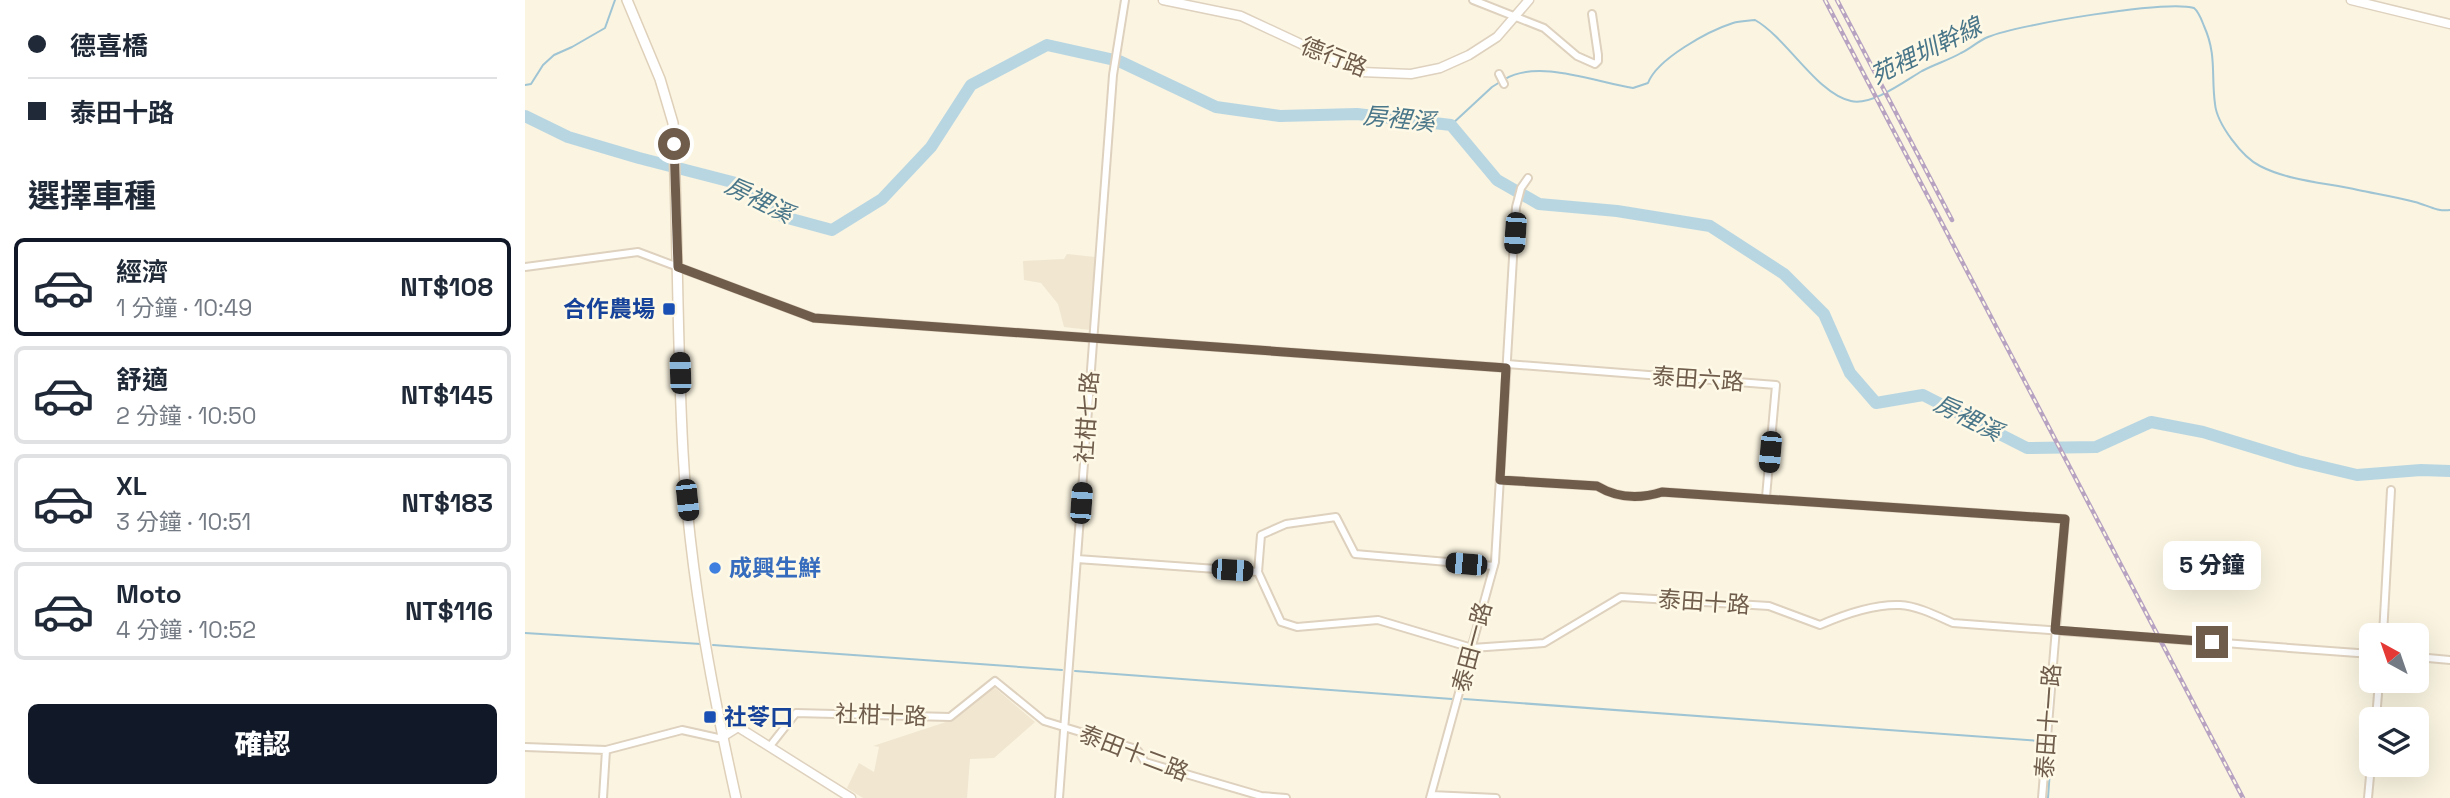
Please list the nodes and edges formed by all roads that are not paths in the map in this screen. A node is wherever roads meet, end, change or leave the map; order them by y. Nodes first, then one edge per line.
1 (627, 0) edge
2 (1125, 0) edge
3 (1163, 0) edge
4 (1472, 0) edge
5 (1529, 0) edge
6 (2351, 0) edge
7 (1592, 14) dead end
8 (1516, 17) junction
9 (2450, 24) edge
10 (1499, 75) dead end
11 (1504, 85) dead end
12 (1528, 178) dead end
13 (525, 267) edge
14 (678, 267) junction
15 (1093, 337) junction
16 (1507, 366) junction
17 (1500, 480) junction
18 (2391, 490) dead end
19 (1766, 498) junction
20 (1077, 559) junction
21 (1493, 566) junction
22 (1258, 572) junction
23 (2384, 623) edge
24 (2055, 630) junction
25 (1472, 648) junction
26 (2359, 653) edge
27 (2429, 658) edge
28 (2450, 660) edge
29 (1064, 726) junction
30 (722, 737) junction
31 (770, 746) junction
32 (525, 747) edge
33 (606, 750) junction
34 (2370, 777) edge
35 (1431, 797) edge
36 (603, 798) edge
37 (736, 798) edge
38 (851, 798) edge
39 (1059, 798) edge
40 (1286, 798) edge
41 (1496, 798) edge
42 (2042, 798) edge
43 (2368, 798) edge

1 - 14 main road
2 - 15 street, 社柑七路
3 - 8 street, 德行路
4 - 8 street
5 - 8 street, 德行路
6 - 9 street
7 - 8 street
10 - 11 street
12 - 16 street, 泰田一路
13 - 14 street, 泰田六路
14 - 15 street, 泰田六路
14 - 30 main road
15 - 16 street, 泰田六路
15 - 20 street, 社柑七路
16 - 17 street, 泰田一路
16 - 19 street, 泰田六路
17 - 19 street
17 - 21 street, 泰田一路
18 - 23 street
19 - 24 street, 泰田十一路
20 - 22 street
20 - 29 street, 社柑七路
21 - 22 street
21 - 25 street, 泰田一路
22 - 25 street, 泰田十路
24 - 25 street, 泰田十路
24 - 26 street, 泰田十路
24 - 42 street, 泰田十一路
25 - 35 street, 泰田一路
27 - 28 street
29 - 31 street, 社柑十路
29 - 39 street, 社柑七路
29 - 40 street, 泰田十二路
30 - 31 street
30 - 33 street
30 - 37 main road
31 - 38 street
32 - 33 street
33 - 36 street
34 - 43 street
35 - 41 street

